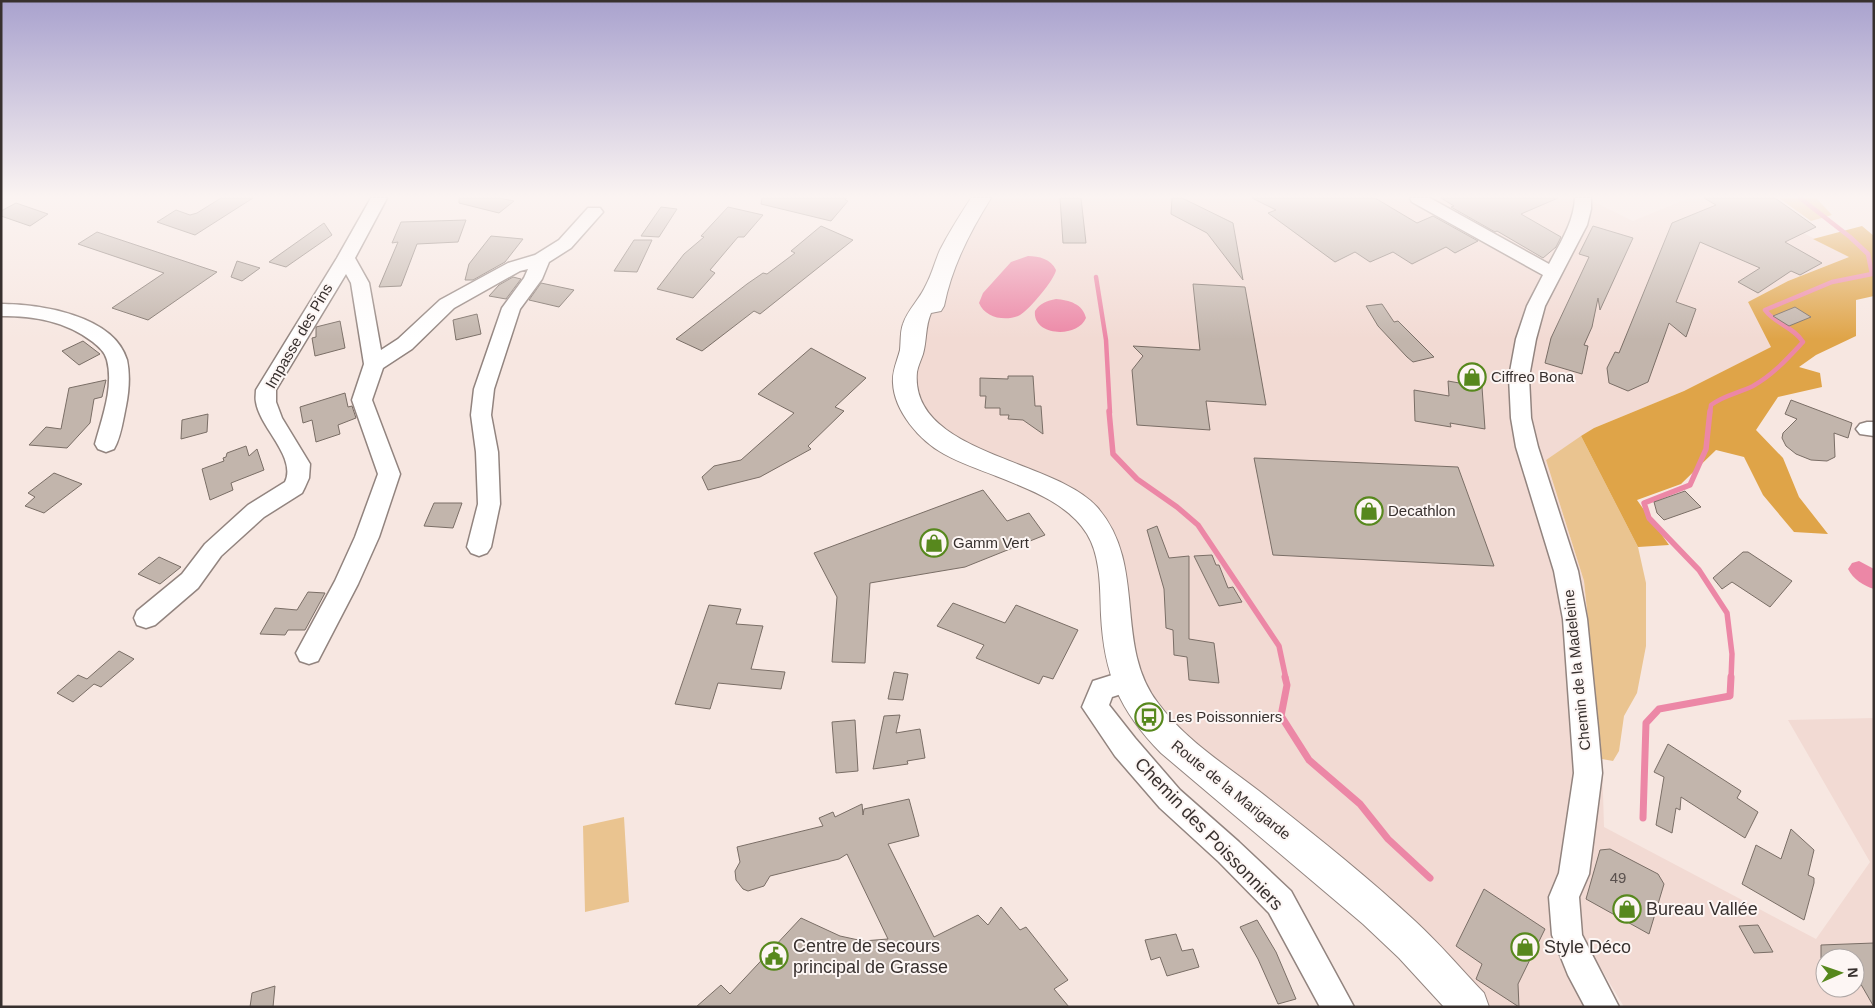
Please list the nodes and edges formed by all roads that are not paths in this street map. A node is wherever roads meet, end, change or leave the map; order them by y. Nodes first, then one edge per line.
1 (353, 245) edge
2 (563, 245) edge
3 (954, 245) edge
4 (1502, 245) edge
5 (1567, 245) edge
6 (346, 258) junction
7 (541, 259) junction
8 (1552, 273) junction
9 (1, 310) edge
10 (374, 364) junction
11 (106, 444) dead end
12 (478, 546) dead end
13 (146, 618) dead end
14 (309, 653) dead end
15 (1128, 681) junction
16 (1602, 1005) edge
17 (1338, 1007) edge
18 (1470, 1007) edge

1 - 6 street, Impasse des Pins
2 - 7 street
3 - 15 main road, Route de la Marigarde
4 - 8 street
5 - 8 street, Chemin de la Madeleine
6 - 10 street
6 - 13 street, Impasse des Pins
7 - 10 street
7 - 12 street
8 - 16 street, Chemin de la Madeleine
9 - 11 street
10 - 14 street
15 - 17 street, Chemin des Poissonniers
15 - 18 main road, Route de la Marigarde

